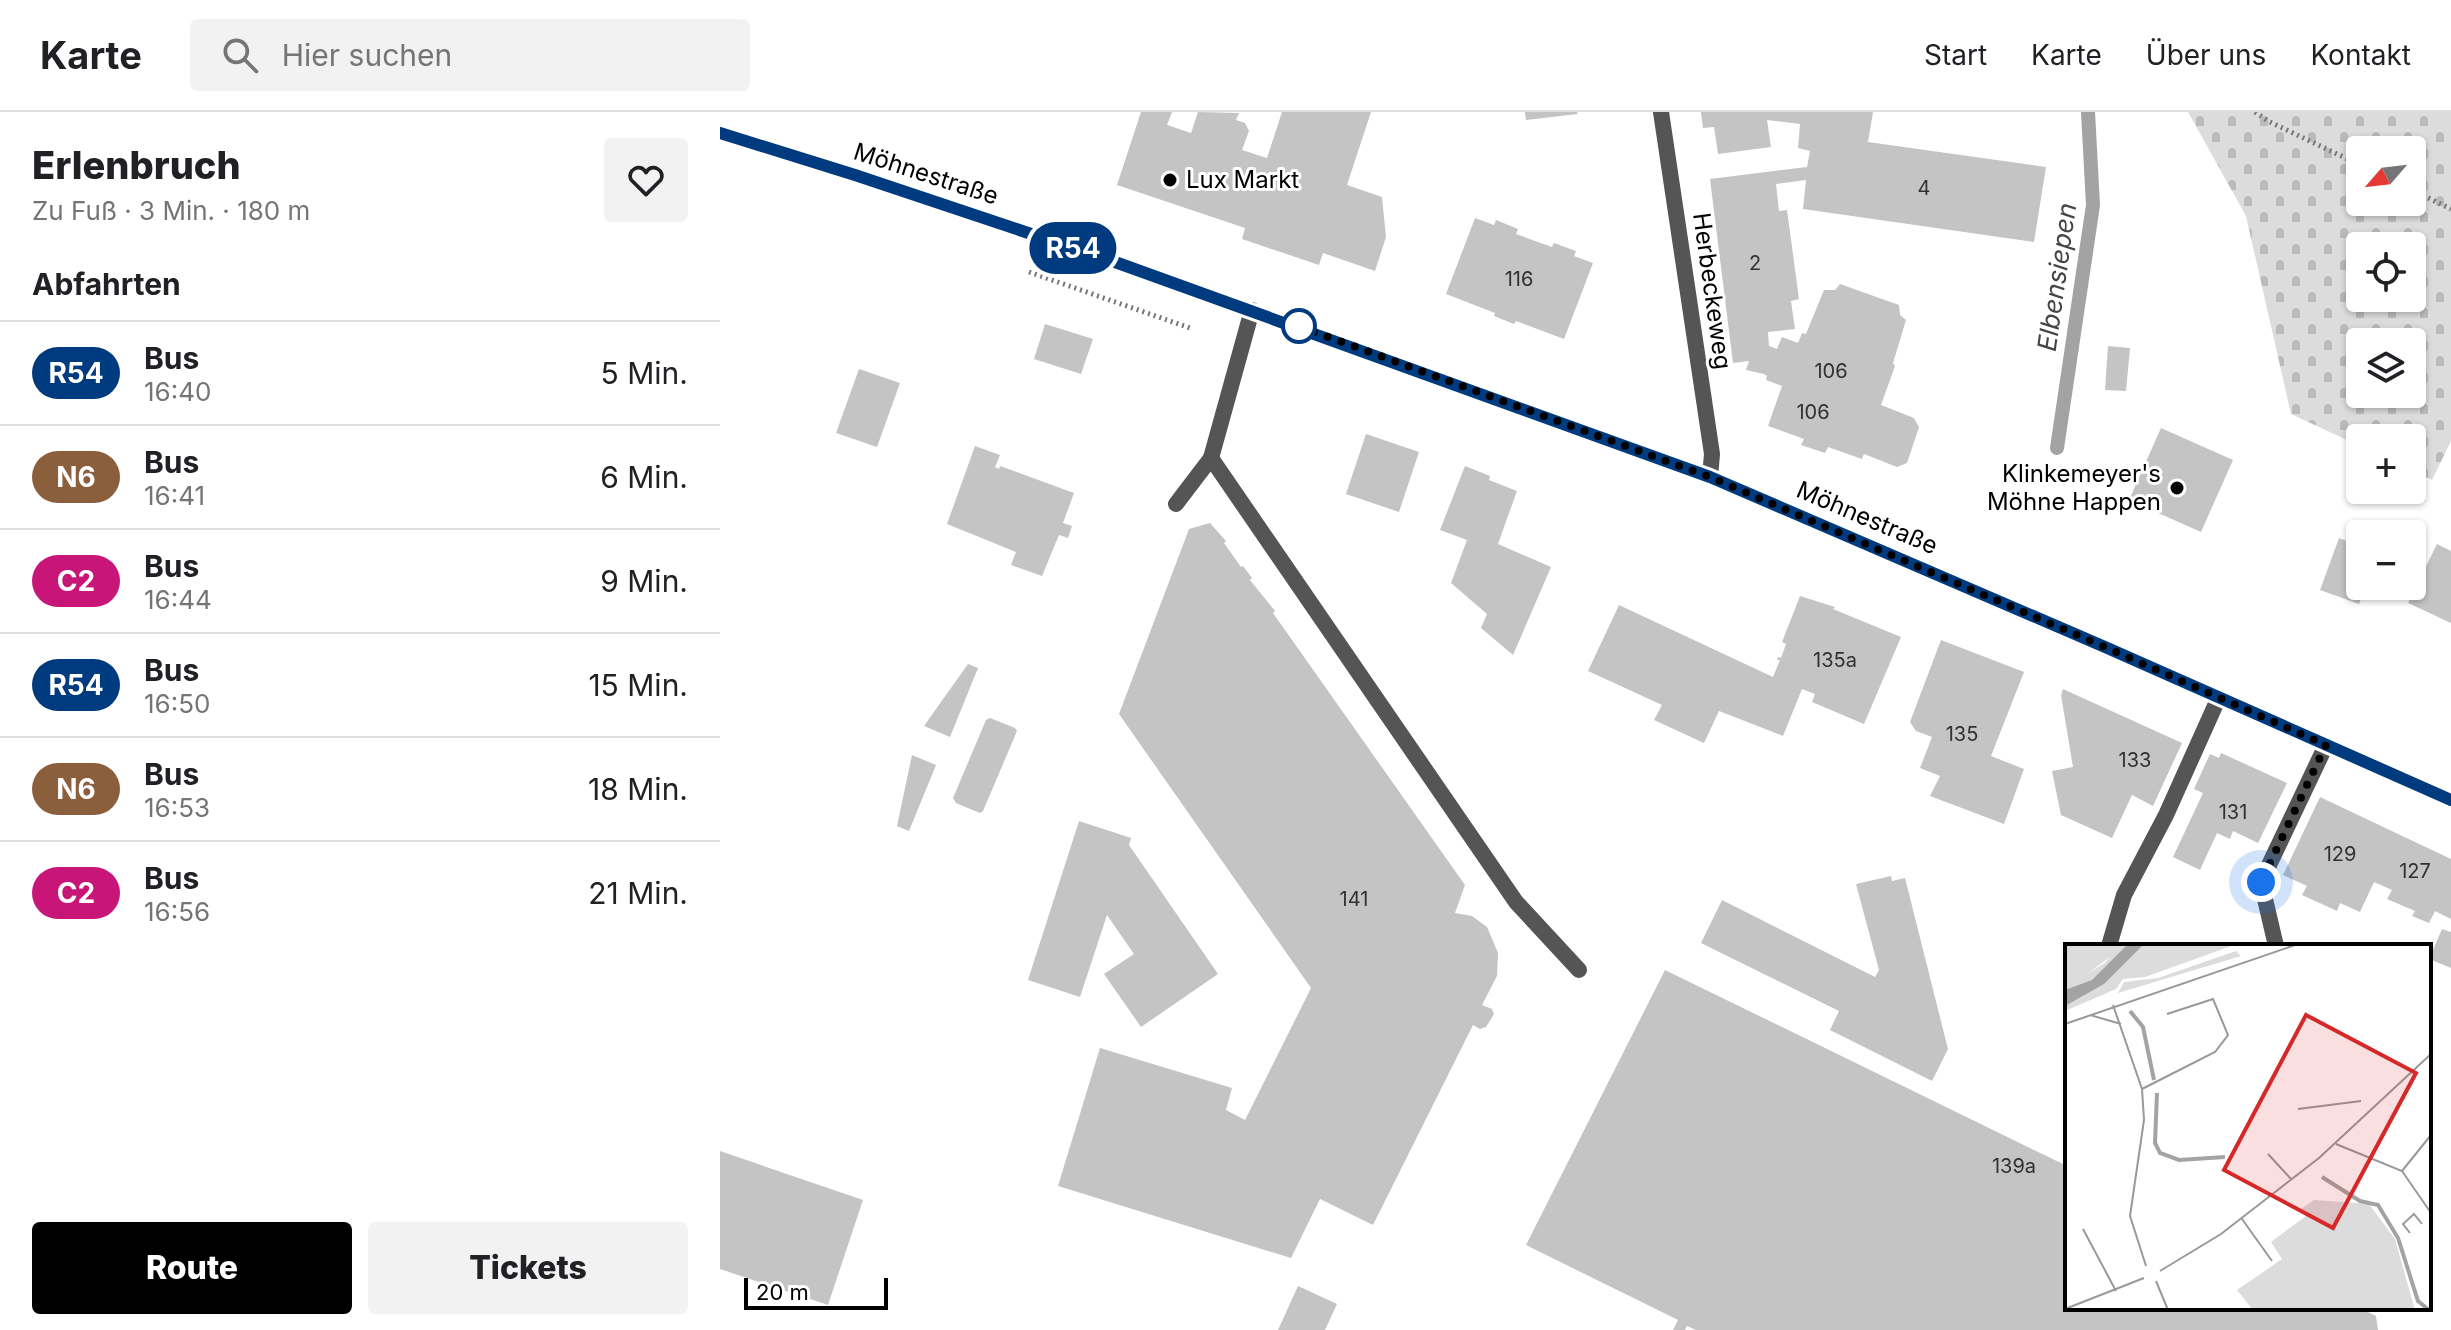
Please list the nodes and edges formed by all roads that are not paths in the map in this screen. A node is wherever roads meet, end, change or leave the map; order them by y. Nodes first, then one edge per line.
1 (1661, 112) edge
2 (720, 133) edge
3 (1252, 310) junction
4 (1211, 458) junction
5 (1710, 477) junction
6 (1176, 504) dead end
7 (2219, 697) junction
8 (2326, 745) junction
9 (2451, 800) edge
10 (2110, 944) edge
11 (2276, 944) edge
12 (1579, 970) dead end

1 - 5 street, Herbeckeweg
2 - 3 street, Möhnestraße
3 - 4 street
3 - 5 street, Möhnestraße
4 - 6 street
4 - 12 street
5 - 7 street, Möhnestraße
7 - 8 street, Möhnestraße
7 - 10 street
8 - 9 street, Möhnestraße
8 - 11 street

